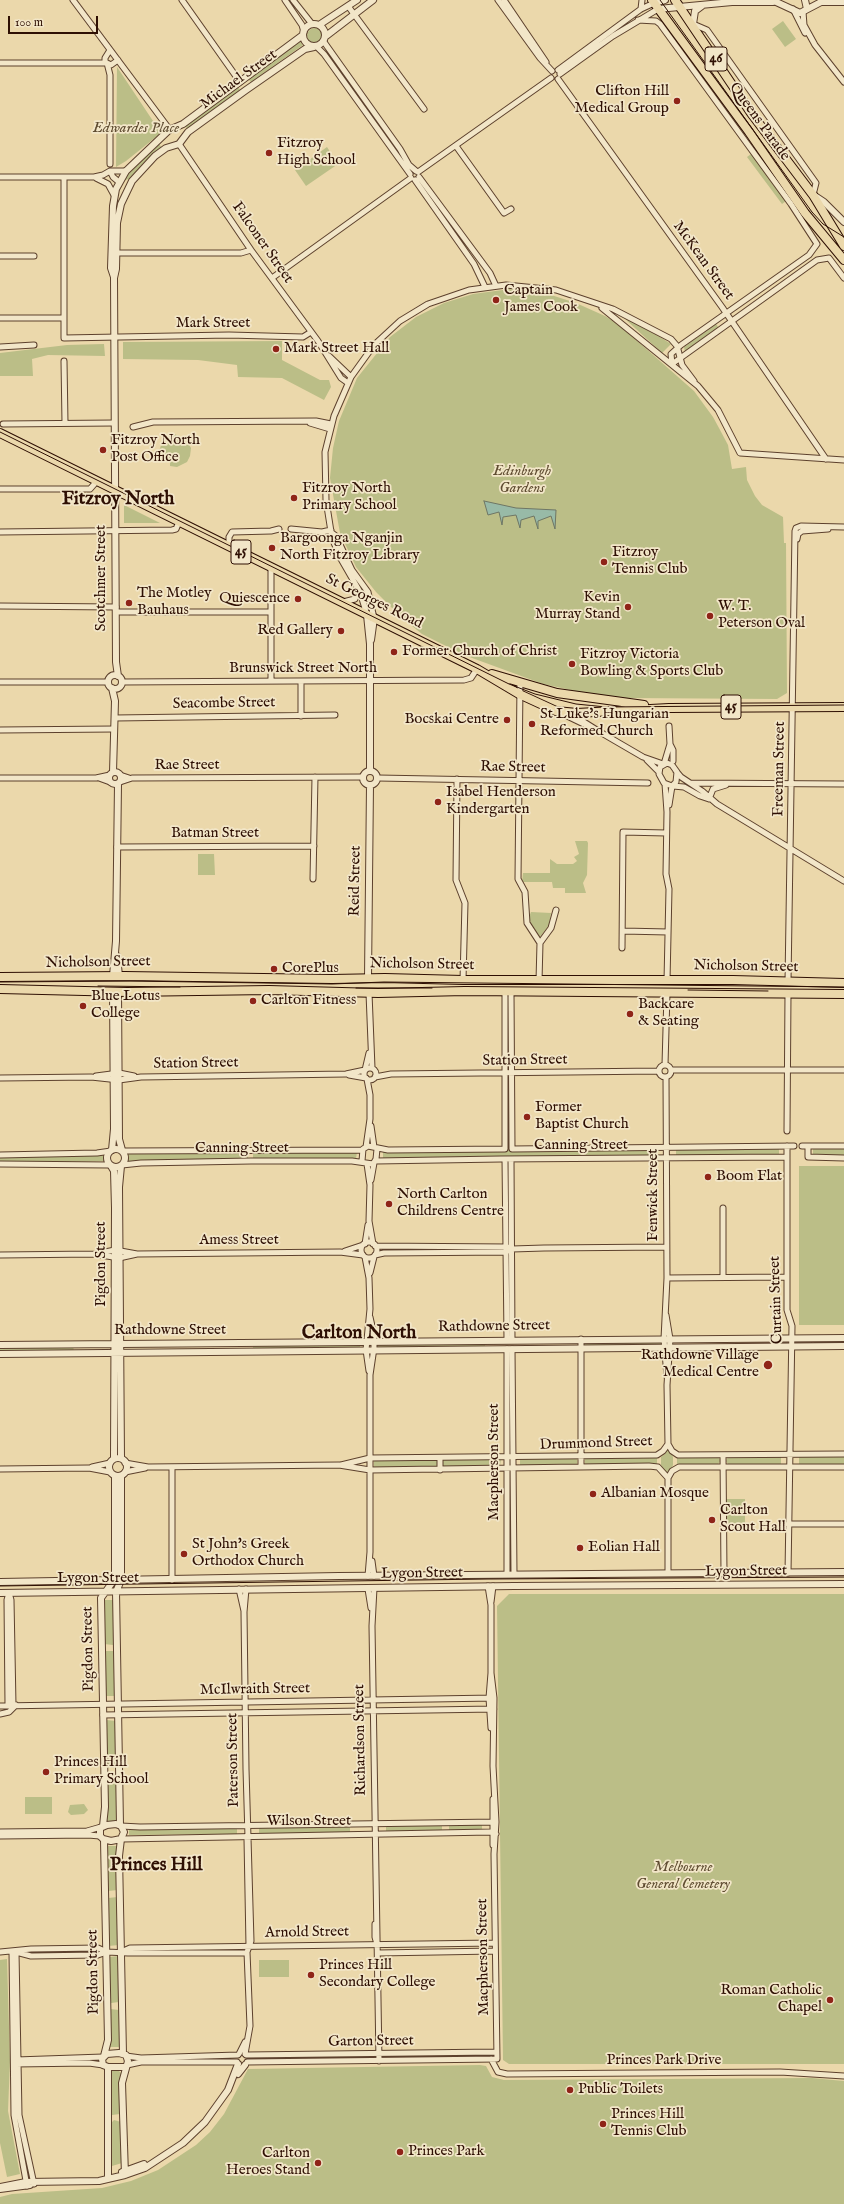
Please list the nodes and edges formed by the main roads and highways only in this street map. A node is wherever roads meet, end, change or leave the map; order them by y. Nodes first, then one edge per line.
1 (678, 3) edge
2 (655, 4) edge
3 (843, 245) edge
4 (844, 260) edge
5 (0, 434) edge
6 (478, 669) junction
7 (844, 707) edge
8 (669, 708) junction
9 (116, 976) junction
10 (0, 977) edge
11 (31, 978) junction
12 (368, 978) junction
13 (269, 979) junction
14 (844, 983) edge
15 (0, 989) edge
16 (31, 989) junction
17 (269, 990) junction
18 (116, 991) junction
19 (369, 993) junction
20 (844, 994) edge

1 - 3 main road, Queens Parade / 46
2 - 4 main road, Queens Parade / 46
5 - 6 main road, St Georges Road / 45
6 - 8 main road, St Georges Road / 45
6 - 8 main road, St Georges Road / 45
7 - 8 main road, 45
9 - 11 main road, Nicholson Street
9 - 13 main road, Nicholson Street
9 - 18 main road
10 - 11 main road, Nicholson Street
11 - 16 main road
12 - 13 main road, Nicholson Street
12 - 14 main road, Nicholson Street
12 - 19 main road
13 - 17 main road
15 - 16 main road, Nicholson Street
16 - 18 main road, Nicholson Street
17 - 18 main road, Nicholson Street
17 - 19 main road, Nicholson Street
19 - 20 main road, Nicholson Street

